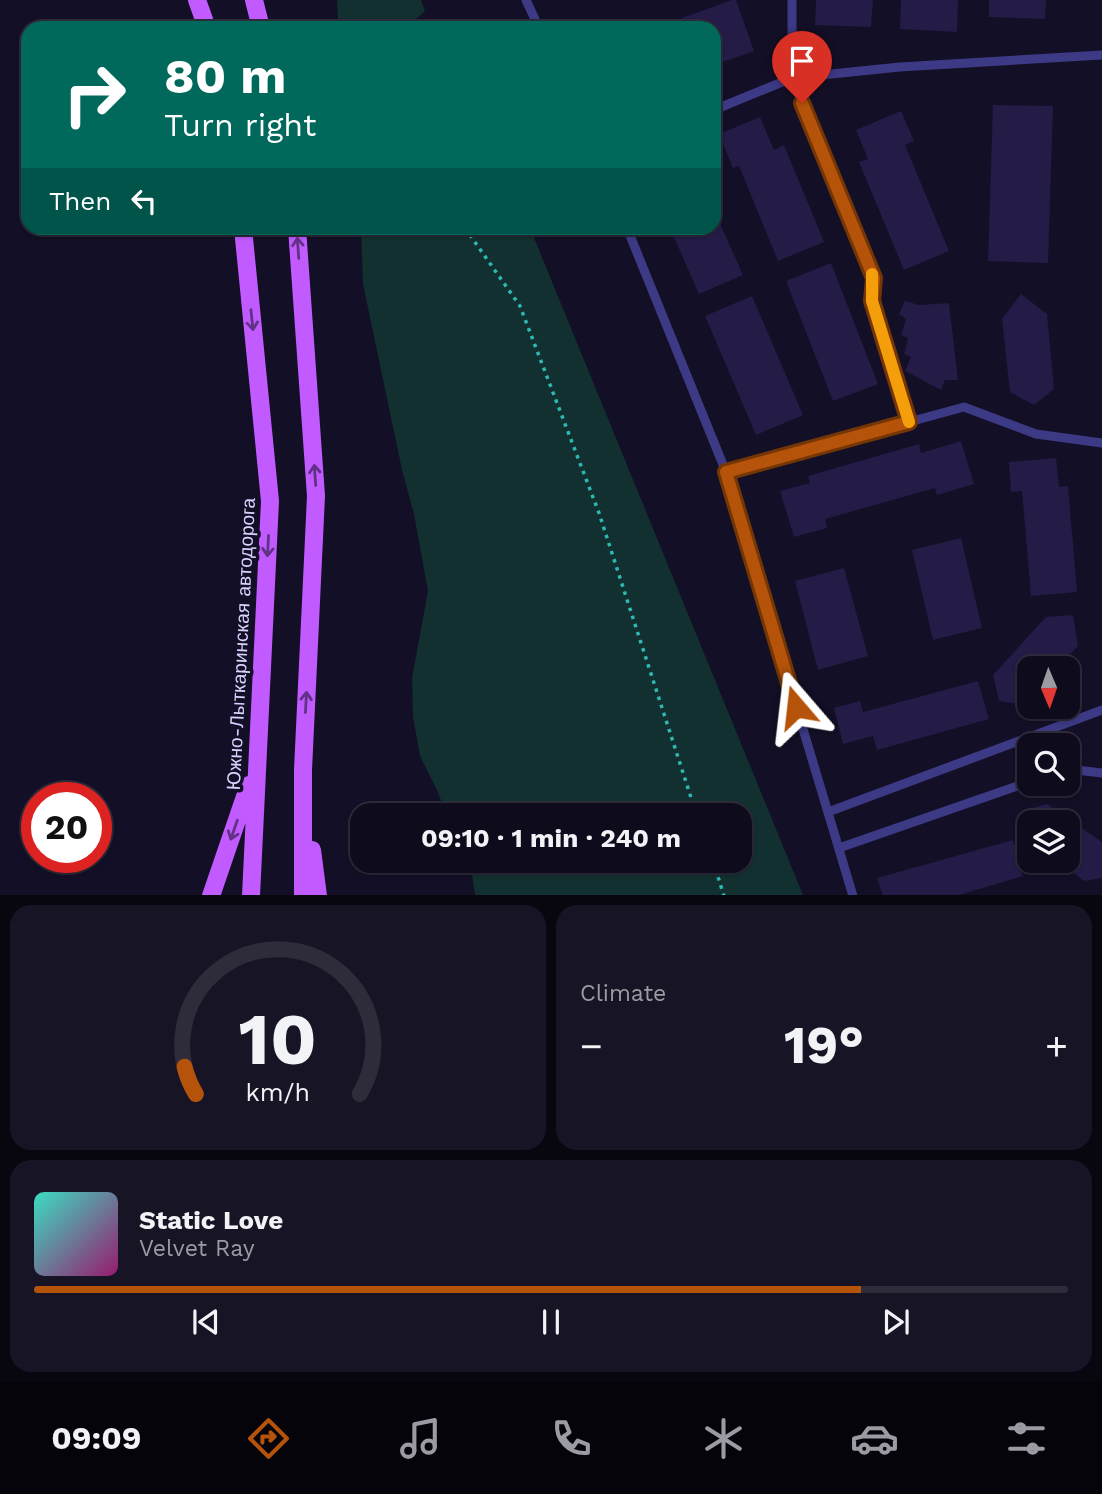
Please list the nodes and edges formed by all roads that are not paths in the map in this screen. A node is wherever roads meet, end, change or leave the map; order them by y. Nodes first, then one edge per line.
1 (197, 0) edge
2 (526, 0) edge
3 (792, 0) edge
4 (204, 21) edge
5 (536, 21) edge
6 (1102, 55) edge
7 (792, 78) junction
8 (721, 107) edge
9 (244, 235) edge
10 (297, 235) edge
11 (630, 235) edge
12 (909, 422) junction
13 (1102, 443) edge
14 (726, 472) junction
15 (1102, 710) edge
16 (256, 765) junction
17 (303, 770) junction
18 (1080, 770) edge
19 (1102, 773) edge
20 (1017, 786) edge
21 (828, 812) junction
22 (839, 848) junction
23 (211, 895) edge
24 (251, 895) edge
25 (303, 895) edge
26 (318, 895) edge
27 (853, 895) edge

1 - 4 main road
2 - 5 lane
3 - 7 lane
6 - 7 lane
7 - 8 lane
7 - 12 lane
9 -> 16 main road, Южно-Лыткаринская автодорога
17 -> 10 main road
11 - 14 lane
12 - 13 lane
12 - 14 lane
14 - 21 lane
15 - 21 lane
16 -> 23 main road
16 - 24 main road, Южно-Лыткаринская автодорога
17 - 25 main road
17 - 26 main road
18 - 19 lane
20 - 22 lane
21 - 22 lane
22 - 27 lane

